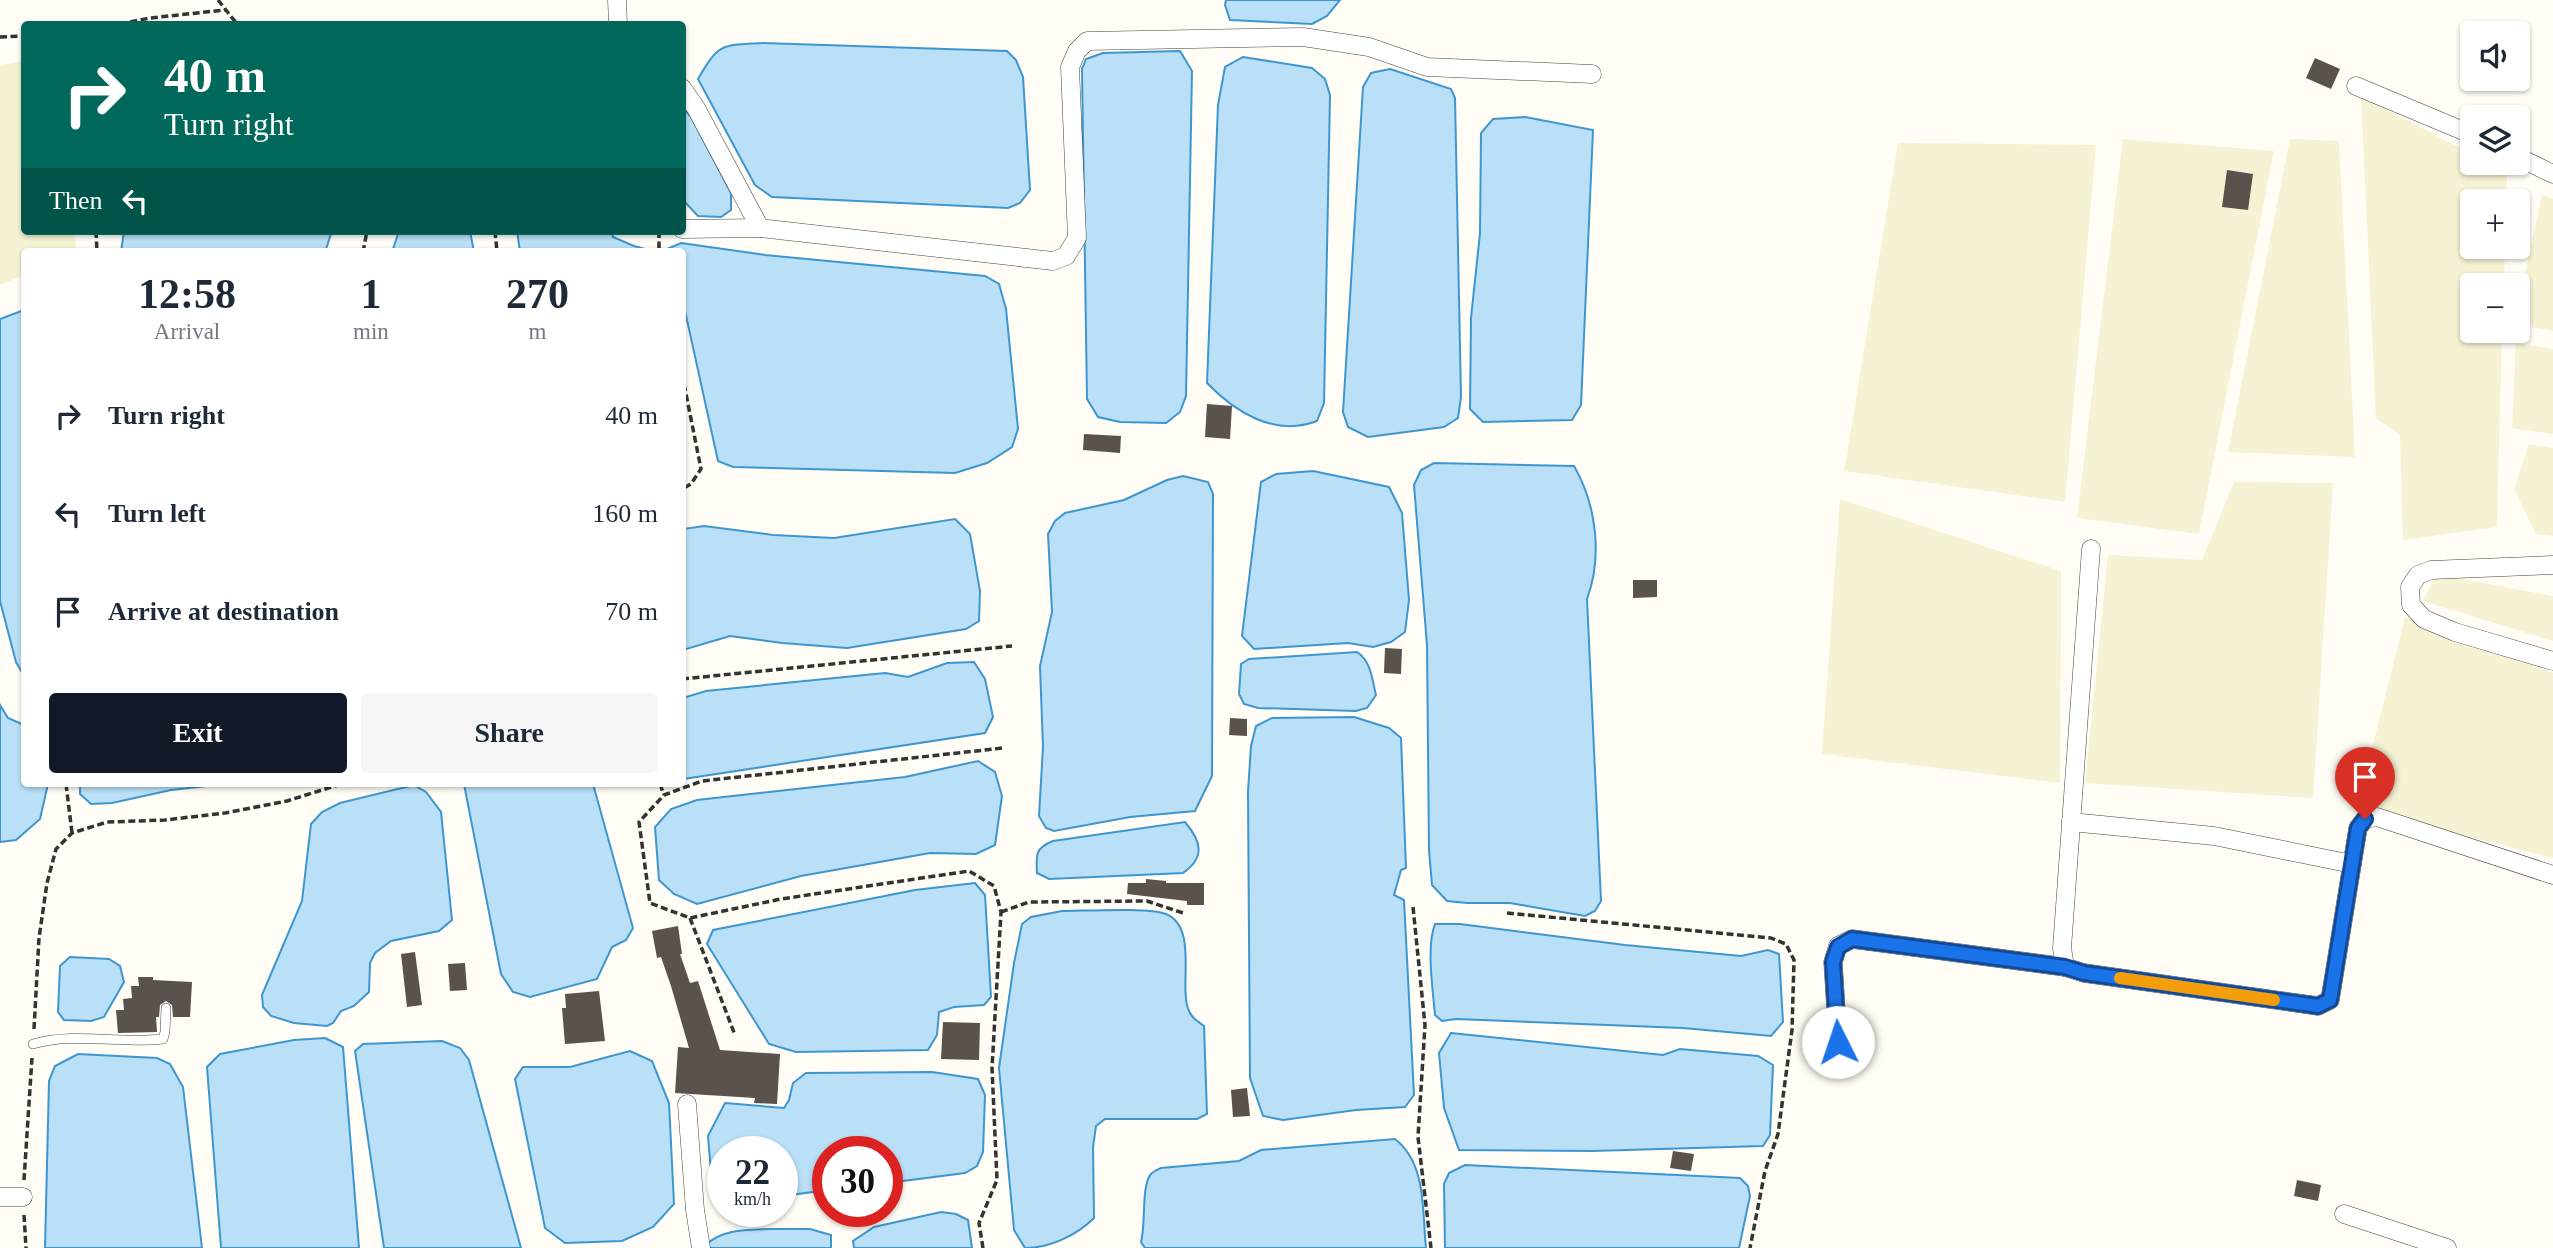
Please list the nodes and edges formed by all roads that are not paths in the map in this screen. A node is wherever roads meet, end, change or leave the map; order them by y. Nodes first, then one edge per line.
1 (617, 0) edge
2 (618, 21) edge
3 (1592, 74) dead end
4 (2356, 86) dead end
5 (686, 94) edge
6 (2460, 130) edge
7 (2530, 163) edge
8 (2553, 174) edge
9 (760, 228) junction
10 (686, 229) edge
11 (2091, 549) dead end
12 (2553, 565) edge
13 (2553, 661) edge
14 (2071, 822) junction
15 (2352, 864) junction
16 (2553, 875) edge
17 (2065, 967) junction
18 (166, 1008) dead end
19 (1838, 1042) dead end
20 (33, 1044) road end
21 (687, 1104) dead end
22 (0, 1197) edge
23 (23, 1197) road end
24 (2344, 1214) dead end
25 (701, 1248) edge
26 (2447, 1248) edge

1 - 2 street
3 - 9 street
4 - 6 street
5 - 9 street
7 - 8 street
9 - 10 street
11 - 14 street
12 - 13 street
14 - 15 street
14 - 17 street
15 - 16 street
15 - 17 street
17 - 19 street
18 - 20 lane
21 - 25 street
22 - 23 street
24 - 26 street

